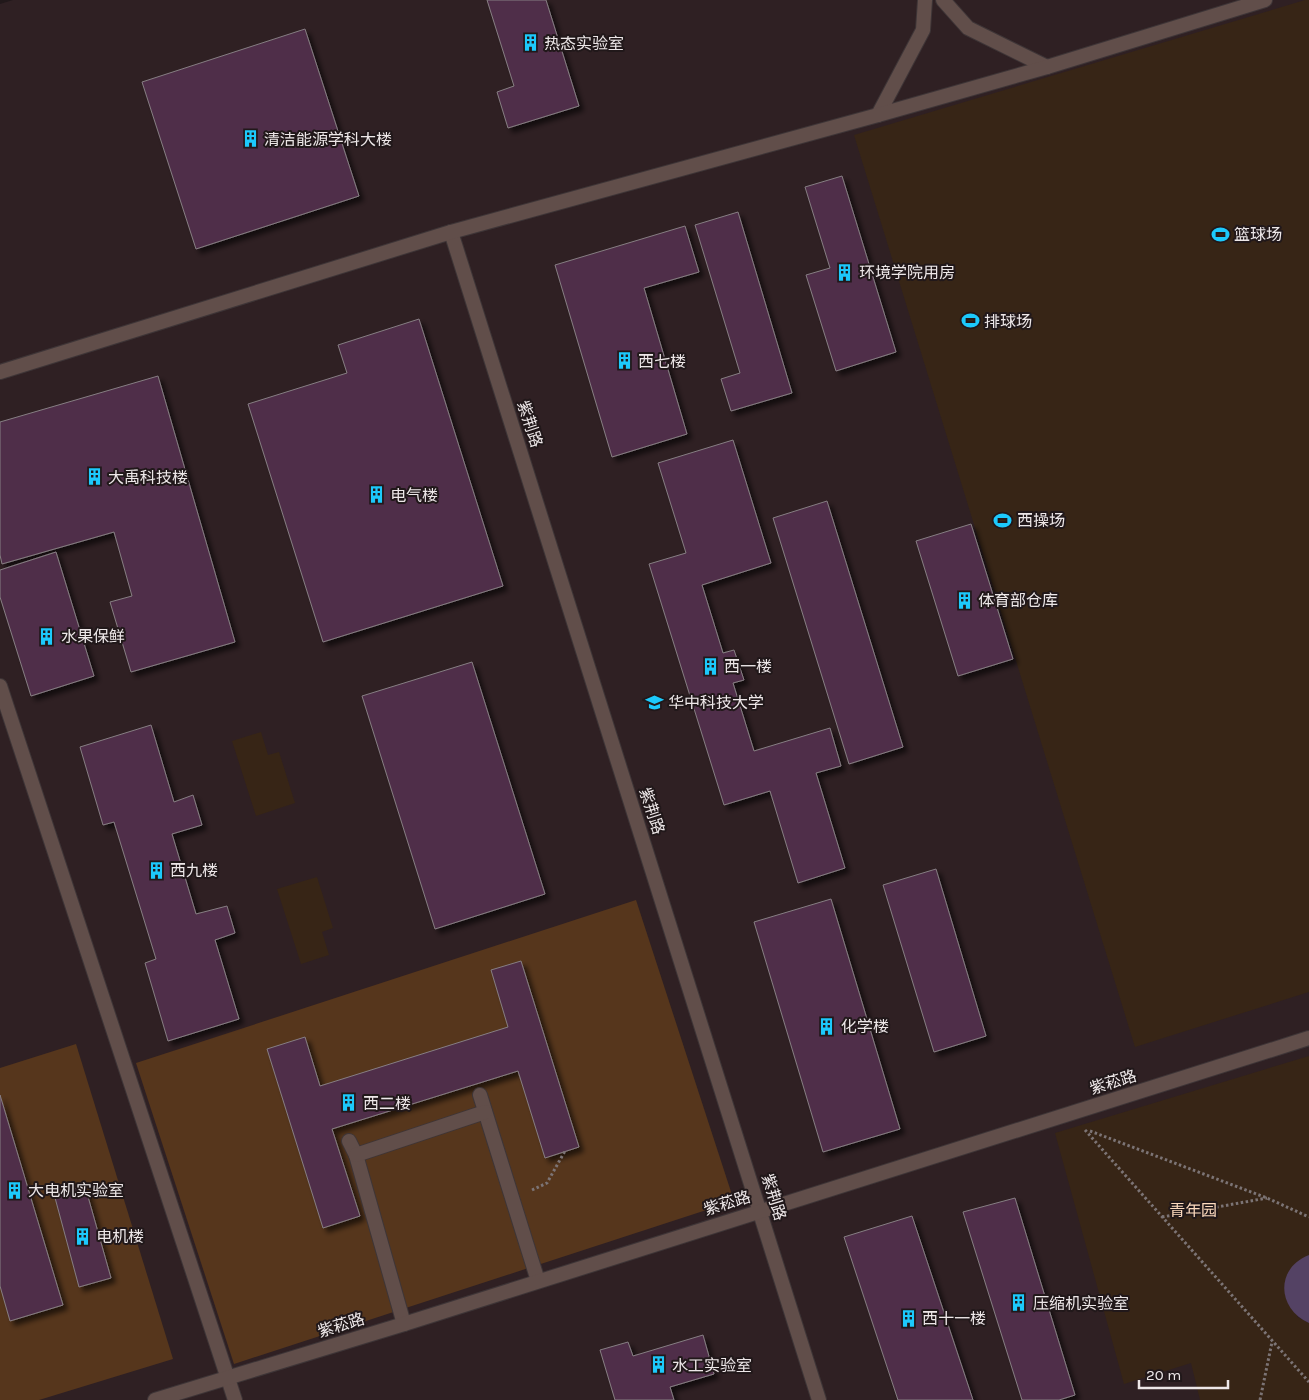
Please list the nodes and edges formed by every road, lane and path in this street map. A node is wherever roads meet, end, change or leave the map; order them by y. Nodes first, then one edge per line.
1 (925, 0) edge
2 (944, 0) edge
3 (1265, 0) edge
4 (1047, 67) junction
5 (878, 115) junction
6 (451, 232) junction
7 (0, 372) edge
8 (0, 686) edge
9 (1309, 1038) edge
10 (480, 1095) dead end
11 (485, 1112) junction
12 (349, 1141) dead end
13 (565, 1151) dead end
14 (356, 1155) junction
15 (1267, 1198) junction
16 (513, 1199) junction
17 (760, 1211) junction
18 (1309, 1216) edge
19 (1162, 1217) junction
20 (538, 1281) junction
21 (404, 1324) junction
22 (1272, 1341) junction
23 (228, 1377) junction
24 (1309, 1382) edge
25 (155, 1400) edge
26 (235, 1400) edge
27 (819, 1400) edge
28 (1260, 1400) edge

1 - 5 street
2 - 4 street
3 - 4 street
4 - 5 street
5 - 6 street
6 - 7 street
6 - 17 street, 紫荆路
8 - 23 street
9 - 17 street, 紫菘路
10 - 11 street
11 - 14 street
11 - 16 street
12 - 14 street
13 - 16 path
14 - 21 street
15 - 18 path
15 - 19 path
15 - 19 path
16 - 20 street
17 - 20 street, 紫菘路
17 - 27 street, 紫荆路
19 - 22 path
20 - 21 street, 紫菘路
21 - 23 street, 紫菘路
22 - 24 path
22 - 28 path
23 - 25 street, 紫菘路
23 - 26 street

